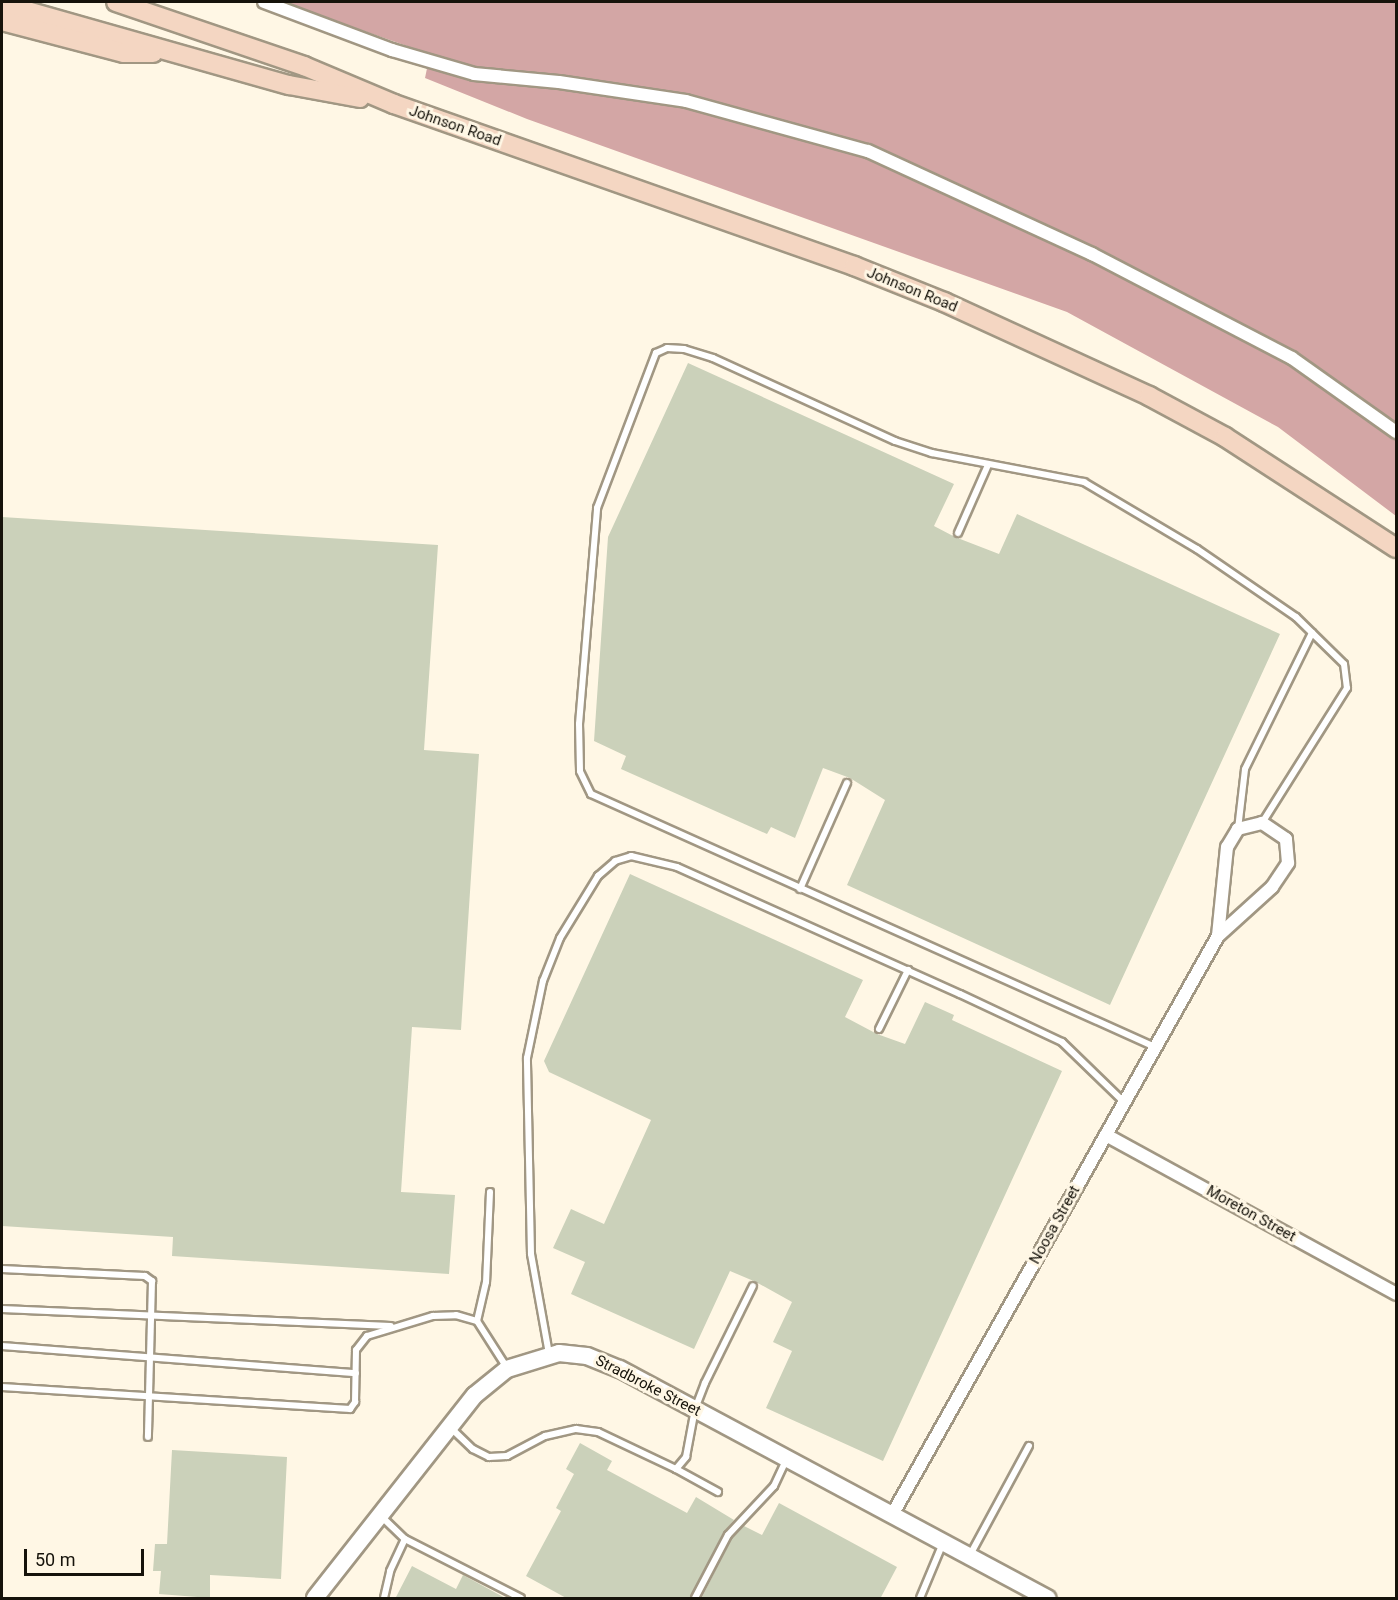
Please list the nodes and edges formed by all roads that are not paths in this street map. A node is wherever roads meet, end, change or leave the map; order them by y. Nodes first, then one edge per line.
1 (116, 2) edge
2 (264, 2) edge
3 (2, 4) edge
4 (2, 21) edge
5 (176, 53) junction
6 (394, 104) junction
7 (1396, 432) edge
8 (988, 465) junction
9 (958, 533) dead end
10 (1396, 548) edge
11 (1312, 633) junction
12 (847, 783) dead end
13 (1262, 823) junction
14 (1238, 829) junction
15 (800, 889) junction
16 (1218, 936) junction
17 (908, 970) junction
18 (879, 1029) dead end
19 (1155, 1047) junction
20 (1124, 1102) junction
21 (1106, 1135) junction
22 (490, 1192) dead end
23 (2, 1269) edge
24 (753, 1286) dead end
25 (1396, 1294) edge
26 (2, 1309) edge
27 (152, 1316) junction
28 (477, 1321) junction
29 (395, 1327) junction
30 (2, 1346) edge
31 (550, 1355) junction
32 (151, 1356) junction
33 (507, 1369) junction
34 (356, 1373) junction
35 (2, 1387) edge
36 (149, 1398) junction
37 (695, 1409) junction
38 (451, 1428) junction
39 (148, 1437) dead end
40 (1029, 1446) dead end
41 (786, 1458) junction
42 (676, 1469) junction
43 (718, 1492) dead end
44 (892, 1515) junction
45 (382, 1517) junction
46 (405, 1539) junction
47 (944, 1542) junction
48 (970, 1555) junction
49 (315, 1599) edge
50 (384, 1599) edge
51 (521, 1599) edge
52 (695, 1599) edge
53 (920, 1599) edge
54 (1047, 1599) edge

1 - 6 main road, Johnson Road
2 - 7 street
3 - 5 main road, Johnson Road
4 - 5 main road, Johnson Road
5 - 6 main road, Johnson Road
6 - 10 main road, Johnson Road
8 - 9 lane
8 - 11 lane
8 - 15 lane
11 - 13 lane
11 - 14 lane
12 - 15 lane
13 - 14 street
13 - 16 street, Noosa Street
14 - 16 street, Noosa Street
15 - 19 lane
16 - 19 street, Noosa Street
17 - 18 lane
17 - 20 lane
17 - 31 lane
19 - 20 street, Noosa Street
20 - 21 street, Noosa Street
21 - 25 street, Moreton Street
21 - 44 street, Noosa Street
22 - 28 lane
23 - 27 lane
24 - 37 lane
26 - 27 lane
27 - 29 lane
27 - 32 lane
28 - 29 lane
28 - 33 lane
29 - 34 lane
30 - 32 lane
31 - 33 street, Stradbroke Street
31 - 37 street, Stradbroke Street
32 - 34 lane
32 - 36 lane
33 - 38 street, Stradbroke Street
34 - 36 lane
35 - 36 lane
36 - 39 lane
37 - 41 street, Stradbroke Street
37 - 42 lane
38 - 42 lane
38 - 45 street, Stradbroke Street
40 - 48 lane
41 - 44 street, Stradbroke Street
41 - 52 lane
42 - 43 lane
44 - 47 street, Stradbroke Street
45 - 46 lane
45 - 49 street, Stradbroke Street
46 - 50 lane
46 - 51 lane
47 - 48 street, Stradbroke Street
47 - 53 lane
48 - 54 street, Stradbroke Street

